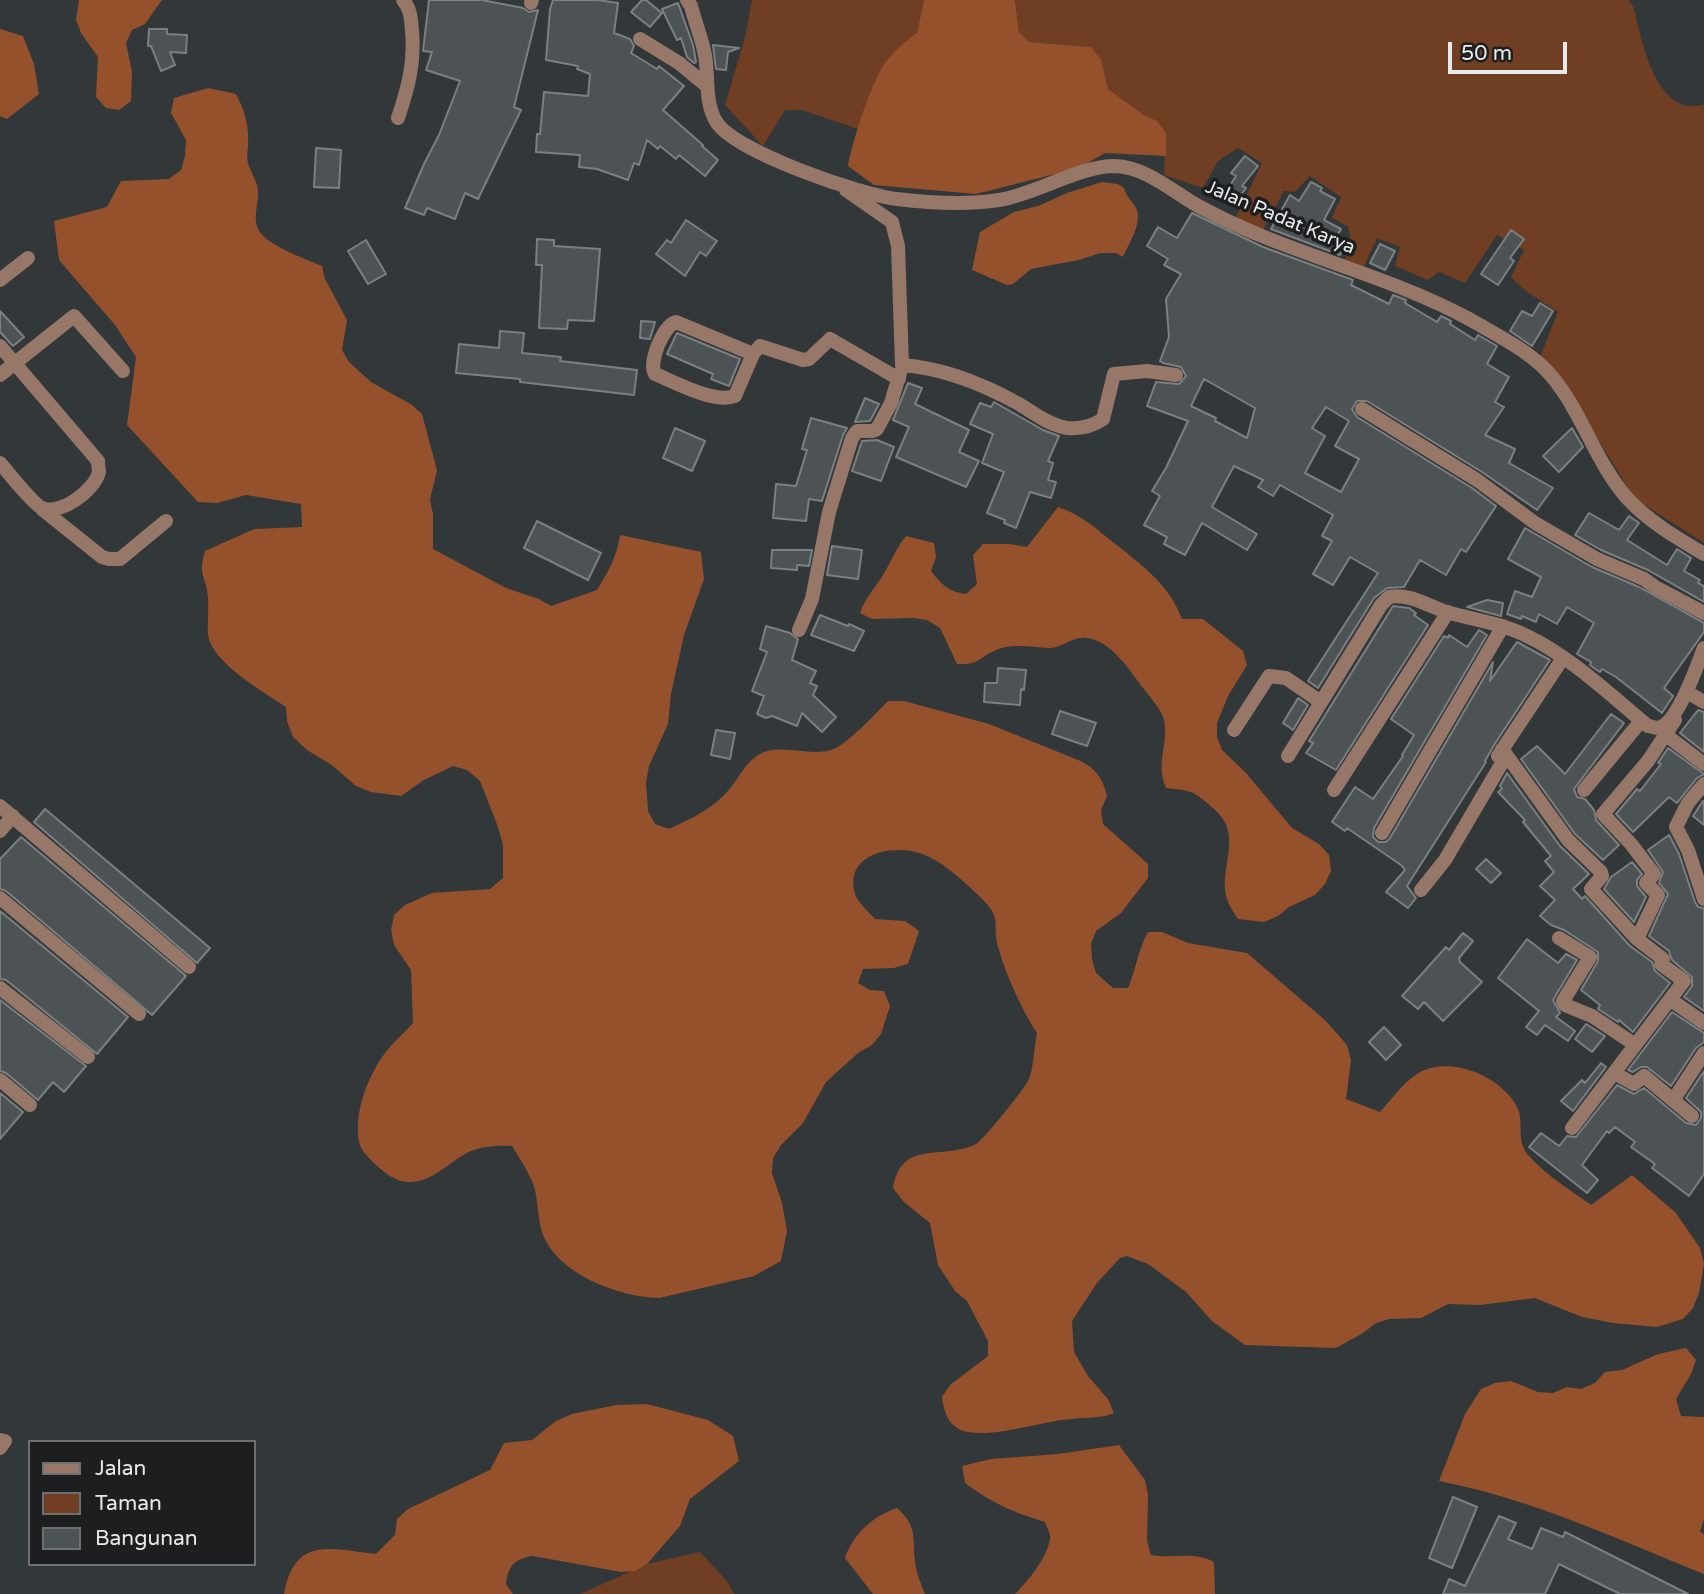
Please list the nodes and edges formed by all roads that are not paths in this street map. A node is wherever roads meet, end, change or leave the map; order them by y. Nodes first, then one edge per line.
1 (403, 0) edge
2 (687, 0) edge
3 (640, 39) dead end
4 (707, 86) junction
5 (398, 118) dead end
6 (830, 180) junction
7 (28, 258) dead end
8 (0, 280) edge
9 (0, 346) edge
10 (753, 354) junction
11 (14, 362) junction
12 (123, 371) dead end
13 (900, 372) junction
14 (0, 375) edge
15 (1176, 375) dead end
16 (1362, 410) dead end
17 (0, 463) edge
18 (41, 508) junction
19 (166, 521) dead end
20 (1704, 554) edge
21 (1448, 612) junction
22 (1704, 613) edge
23 (1503, 626) junction
24 (799, 630) dead end
25 (1704, 648) edge
26 (1563, 658) junction
27 (1687, 692) junction
28 (1321, 702) junction
29 (1704, 702) edge
30 (1676, 711) junction
31 (1641, 721) junction
32 (1234, 730) dead end
33 (1666, 735) junction
34 (1504, 752) junction
35 (1288, 756) dead end
36 (1704, 764) edge
37 (1704, 783) edge
38 (1479, 785) dead end
39 (1334, 790) dead end
40 (1584, 790) dead end
41 (0, 806) edge
42 (13, 816) junction
43 (0, 831) edge
44 (1382, 833) dead end
45 (1421, 890) dead end
46 (0, 898) edge
47 (1704, 899) edge
48 (1559, 938) dead end
49 (1637, 939) junction
50 (189, 967) dead end
51 (0, 988) edge
52 (1671, 1000) junction
53 (139, 1014) dead end
54 (1704, 1023) edge
55 (1634, 1044) junction
56 (1704, 1053) edge
57 (88, 1057) dead end
58 (1616, 1074) junction
59 (0, 1080) edge
60 (1674, 1099) junction
61 (30, 1105) dead end
62 (1692, 1115) dead end
63 (1572, 1128) dead end
64 (0, 1440) edge
65 (0, 1448) edge

1 - 5 street
2 - 4 street, Jalan Padat Karya
3 - 4 street
4 - 6 street, Jalan Padat Karya
6 - 13 street
6 - 20 street, Jalan Padat Karya
7 - 8 street
9 - 11 street
10 - 10 street
10 - 13 street
11 - 12 street
11 - 14 street
11 - 18 street
13 - 15 street
13 - 24 street
16 - 22 street
17 - 18 street
18 - 19 street
21 - 23 street
21 - 28 street
21 - 39 street
23 - 26 street
23 - 44 street
25 - 27 street
26 - 31 street
26 - 34 street
27 - 29 street
27 - 30 street
28 - 32 street
28 - 35 street
30 - 31 street
30 - 33 street
31 - 40 street
33 - 36 street
33 - 49 street
34 - 38 street
34 - 45 street
34 - 49 street
37 - 47 street
41 - 42 street
42 - 43 street
42 - 50 street
46 - 53 street
48 - 55 street
49 - 52 street
51 - 57 street
52 - 54 street
52 - 55 street
55 - 58 street
56 - 60 street
58 - 60 street
58 - 63 street
59 - 61 street
60 - 62 street
64 - 65 street

